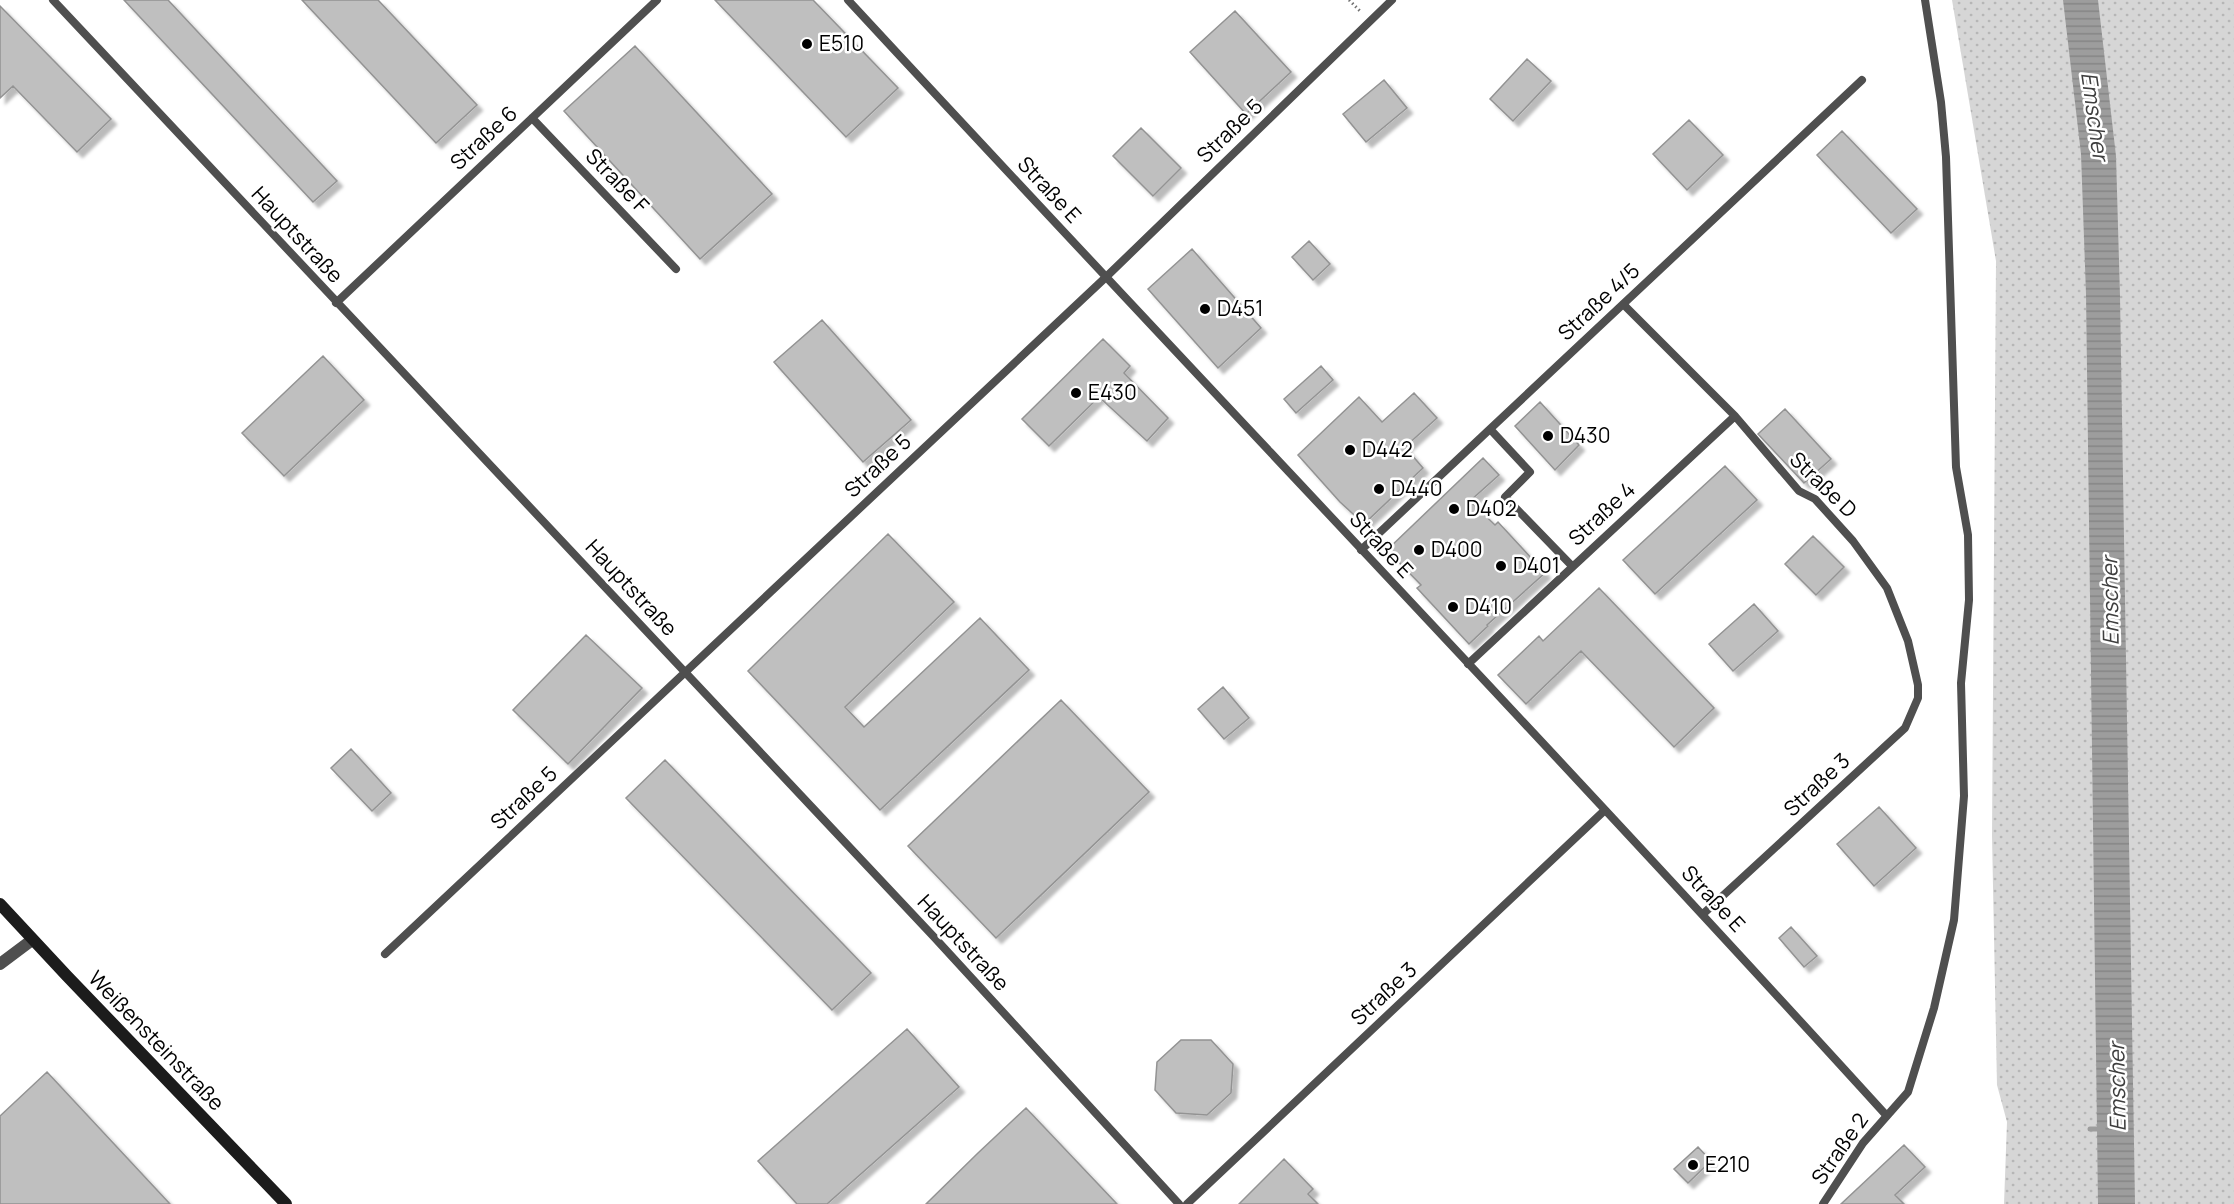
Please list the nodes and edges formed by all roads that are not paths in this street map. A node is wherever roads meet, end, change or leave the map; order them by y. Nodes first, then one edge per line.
1 (53, 0) edge
2 (657, 0) edge
3 (848, 0) edge
4 (1392, 0) edge
5 (1924, 0) edge
6 (1862, 80) dead end
7 (532, 118) junction
8 (676, 269) dead end
9 (1105, 278) junction
10 (336, 303) junction
11 (1623, 304) junction
12 (1735, 416) junction
13 (1490, 429) junction
14 (1361, 550) junction
15 (1572, 567) junction
16 (1468, 664) junction
17 (684, 671) junction
18 (1918, 698) joint
19 (1605, 810) junction
20 (1, 910) edge
21 (1703, 914) junction
22 (32, 940) junction
23 (385, 954) dead end
24 (0, 964) edge
25 (1886, 1115) junction
26 (286, 1204) edge
27 (1179, 1204) edge
28 (1187, 1204) edge
29 (1823, 1204) edge

1 - 10 lane, Hauptstraße
2 - 7 lane, Straße 6
3 - 9 lane, Straße E
4 - 9 lane, Straße 5
5 - 25 lane, Straße 2
6 - 11 lane, Straße 4/5
7 - 8 lane, Straße F
7 - 10 lane, Straße 6
9 - 14 lane, Straße E
9 - 17 lane, Straße 5
10 - 17 lane, Hauptstraße
11 - 12 lane, Straße D
11 - 13 lane, Straße 4/5
12 - 15 lane, Straße 4
12 - 18 lane, Straße D
13 - 14 lane, Straße 4/5
13 - 15 lane
14 - 16 lane, Straße E
15 - 16 lane, Straße 4
16 - 19 lane, Straße E
17 - 23 lane, Straße 5
17 - 27 lane, Hauptstraße
18 - 21 lane, Straße 3
19 - 21 lane, Straße E
19 - 28 lane, Straße 3
20 - 22 street, Weißensteinstraße
21 - 25 lane, Straße E
22 - 24 street
22 - 26 street, Weißensteinstraße
25 - 29 lane, Straße 2

